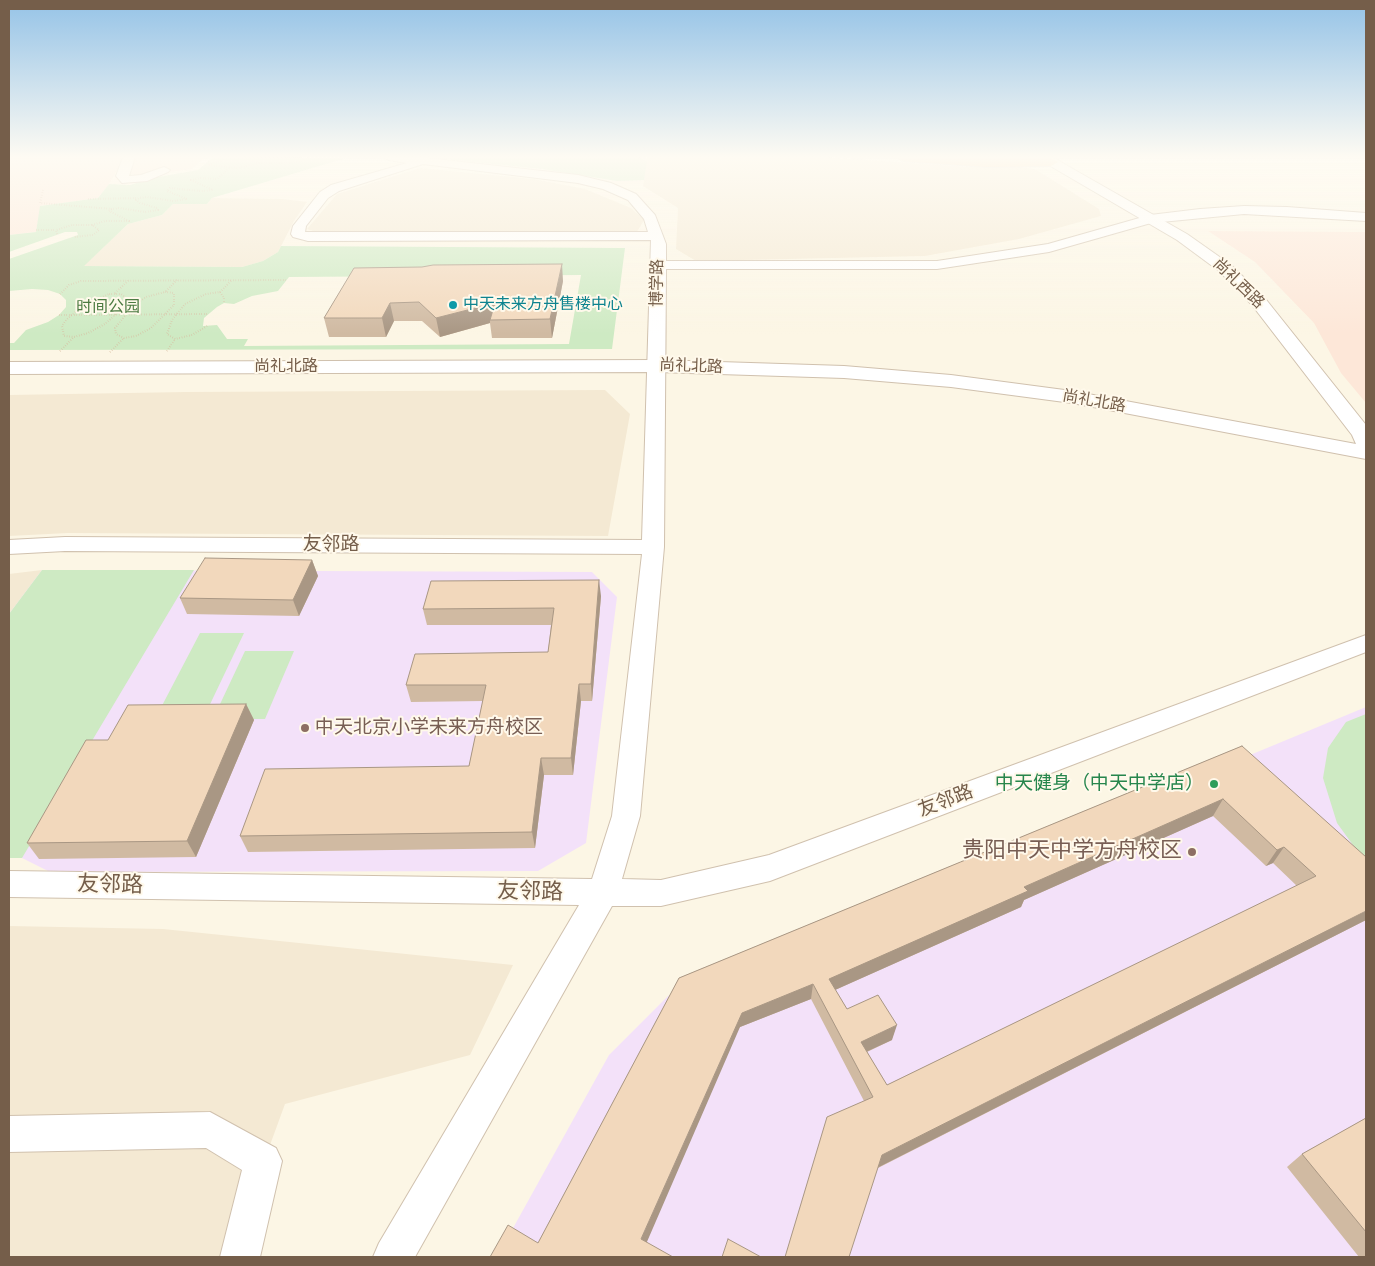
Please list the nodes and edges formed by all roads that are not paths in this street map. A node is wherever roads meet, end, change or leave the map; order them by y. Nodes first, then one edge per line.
1 (308, 216) edge
2 (648, 216) edge
3 (1144, 216) joint
4 (656, 236) junction
5 (659, 265) junction
6 (9, 358) edge
7 (657, 360) junction
8 (9, 368) edge
9 (1365, 443) edge
10 (653, 547) junction
11 (9, 548) edge
12 (1366, 643) edge
13 (9, 884) edge
14 (602, 894) junction
15 (9, 1134) edge
16 (240, 1257) edge
17 (393, 1257) edge

1 - 4 street
2 - 4 street, 博学路
3 - 5 street
3 - 9 street, 尚礼西路
4 - 5 street, 博学路
5 - 7 street, 博学路
6 - 7 street, 尚礼北路
7 - 8 street, 尚礼北路
7 - 9 street, 尚礼北路
7 - 10 street
10 - 11 street, 友邻路
10 - 14 street
12 - 14 street, 友邻路
13 - 14 street, 友邻路
14 - 17 street
15 - 16 street

